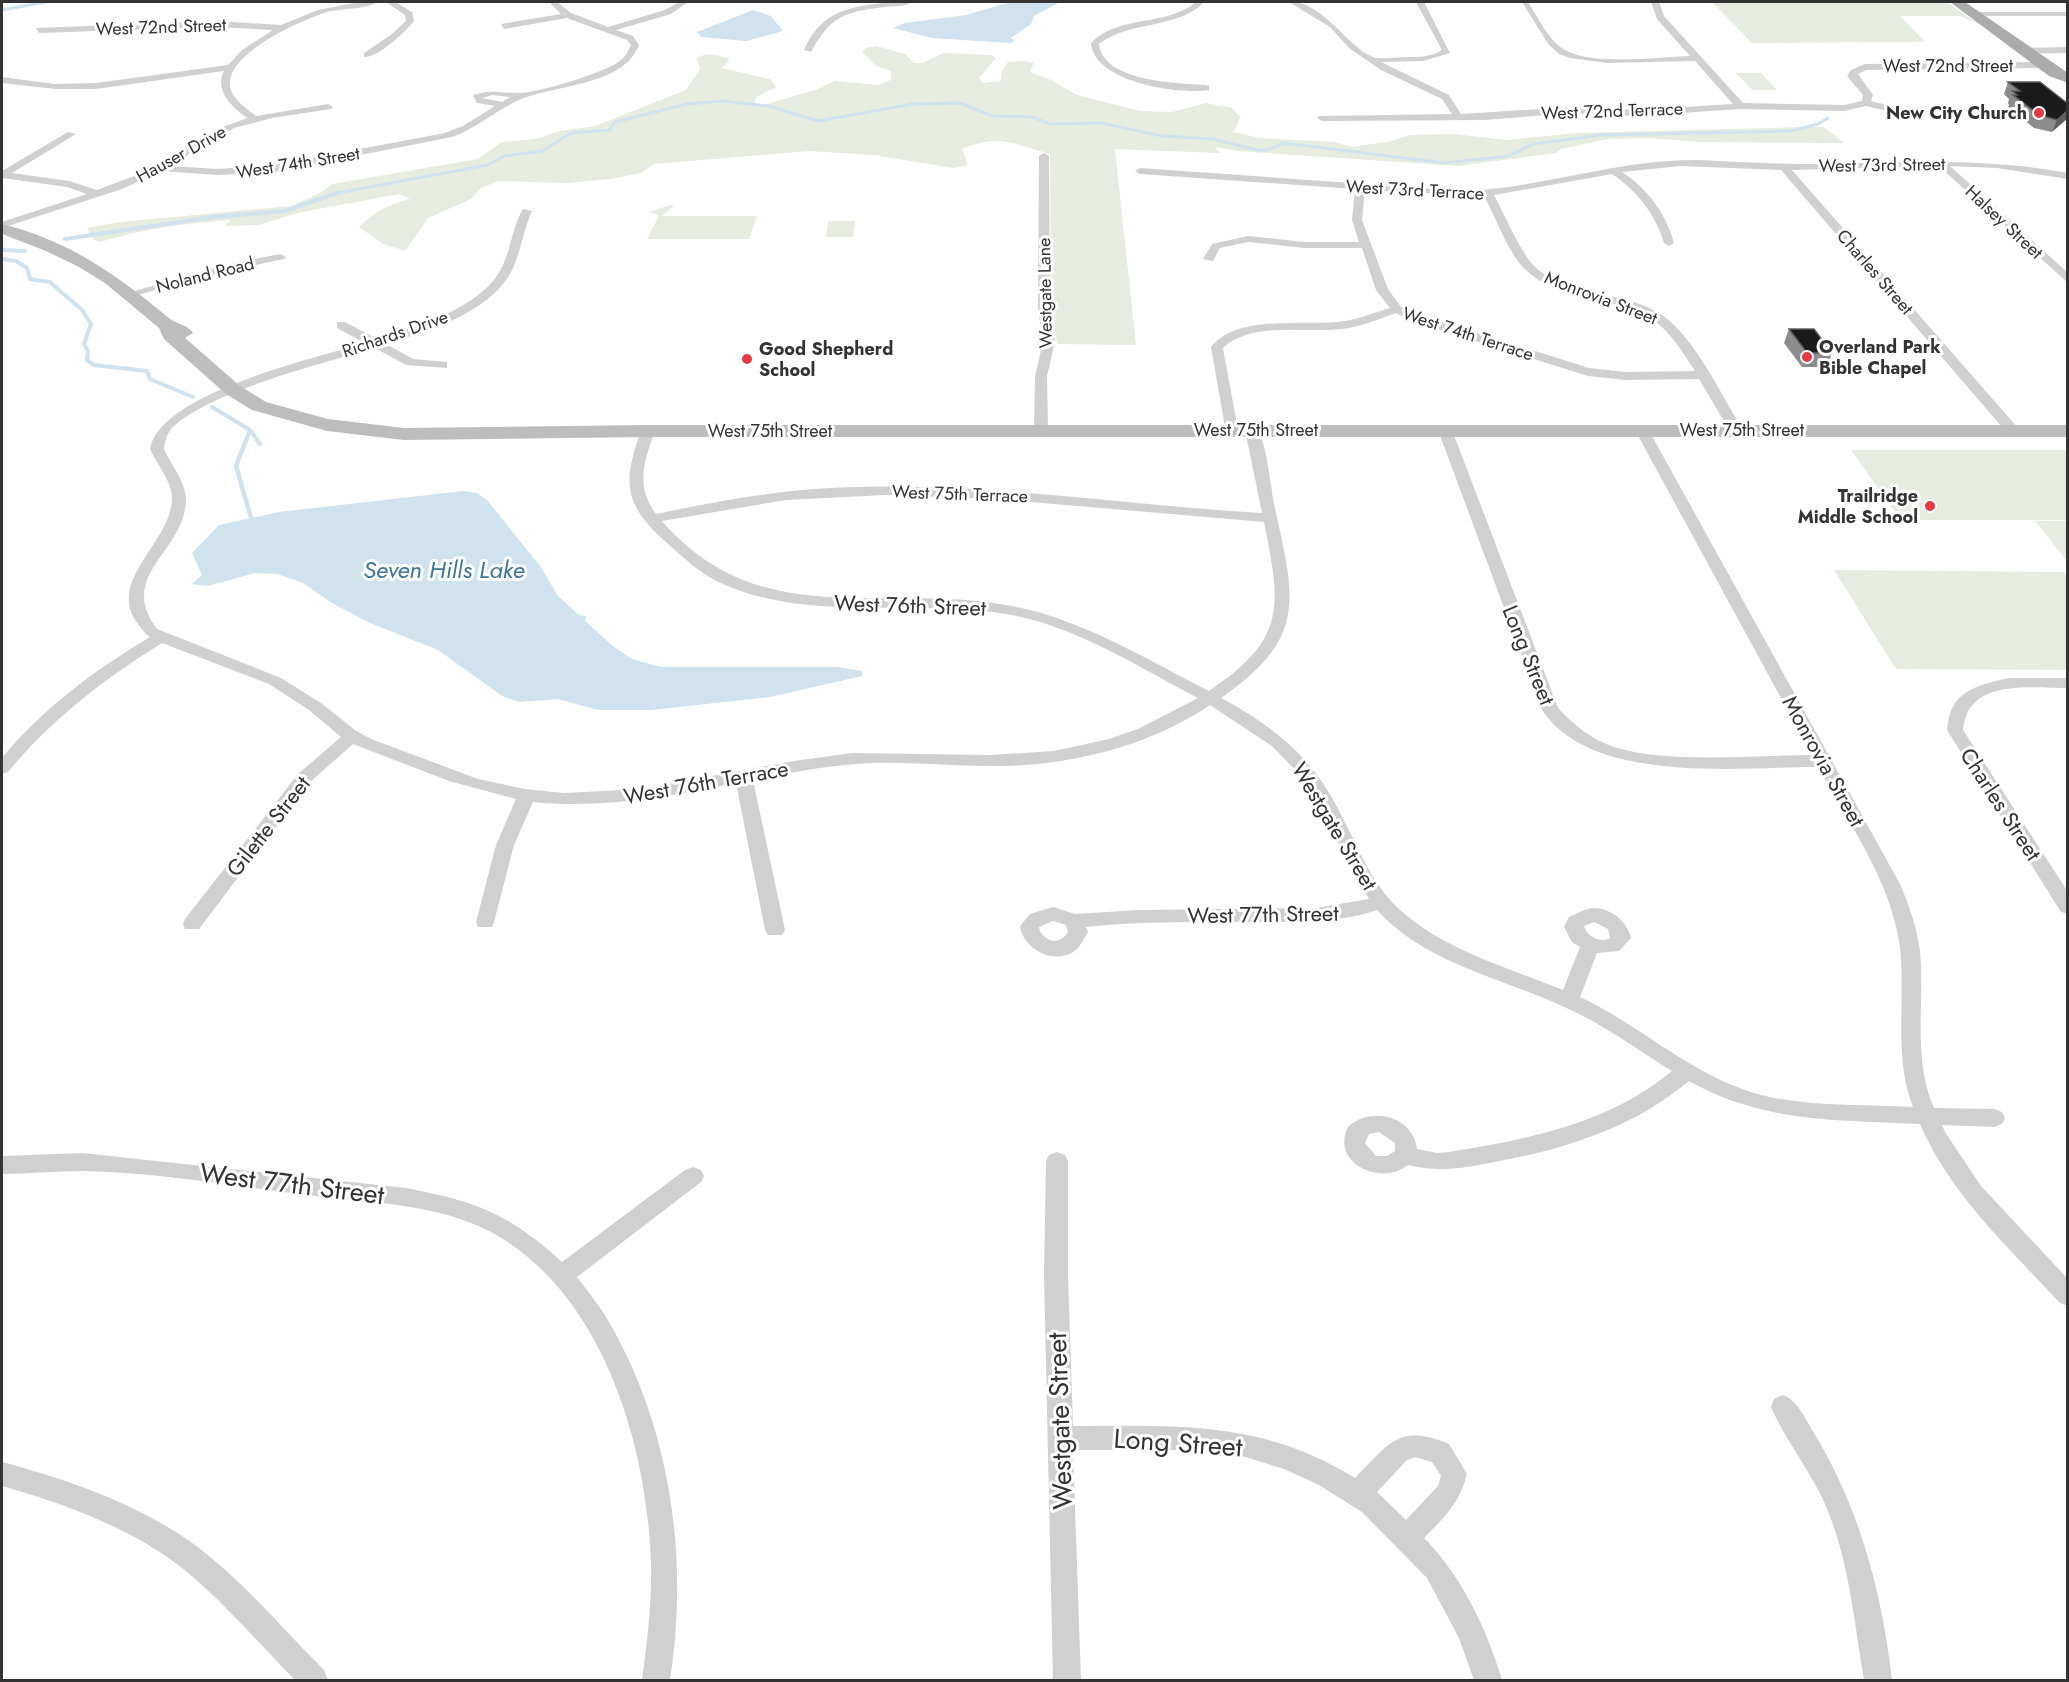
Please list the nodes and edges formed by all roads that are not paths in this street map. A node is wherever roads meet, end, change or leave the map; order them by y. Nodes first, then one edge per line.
1 (373, 2) edge
2 (390, 2) edge
3 (553, 2) edge
4 (684, 2) edge
5 (840, 2) edge
6 (908, 2) edge
7 (1200, 2) edge
8 (1293, 2) edge
9 (1420, 2) edge
10 (1655, 2) edge
11 (1957, 2) edge
12 (2050, 2) edge
13 (1525, 3) dead end
14 (855, 11) junction
15 (1974, 14) junction
16 (2067, 14) edge
17 (568, 15) junction
18 (504, 26) dead end
19 (283, 28) junction
20 (610, 29) junction
21 (39, 30) dead end
22 (808, 50) dead end
23 (2067, 50) edge
24 (2023, 51) junction
25 (367, 55) dead end
26 (1697, 58) junction
27 (1372, 60) junction
28 (229, 68) junction
29 (2055, 72) edge
30 (2, 80) edge
31 (2067, 86) edge
32 (1206, 88) dead end
33 (521, 96) junction
34 (1866, 103) junction
35 (504, 105) junction
36 (1740, 106) junction
37 (328, 107) dead end
38 (1900, 111) dead end
39 (1458, 117) junction
40 (1322, 118) dead end
41 (254, 119) junction
42 (71, 134) dead end
43 (1044, 156) dead end
44 (1941, 163) junction
45 (1724, 165) joint
46 (1784, 167) junction
47 (161, 168) junction
48 (1140, 171) dead end
49 (1614, 171) junction
50 (2, 175) edge
51 (2067, 176) edge
52 (1360, 187) junction
53 (96, 194) junction
54 (1488, 194) junction
55 (527, 211) dead end
56 (4, 229) edge
57 (1669, 243) dead end
58 (1365, 244) junction
59 (280, 257) dead end
60 (1209, 259) dead end
61 (2067, 280) edge
62 (130, 294) junction
63 (1397, 309) junction
64 (341, 326) dead end
65 (374, 343) junction
66 (443, 365) dead end
67 (1701, 375) junction
68 (239, 388) junction
69 (1041, 430) junction
70 (1231, 430) junction
71 (1252, 430) junction
72 (1445, 430) junction
73 (1642, 430) junction
74 (1736, 430) junction
75 (648, 431) junction
76 (2013, 431) junction
77 (2067, 431) edge
78 (1270, 518) junction
79 (652, 519) junction
80 (161, 637) junction
81 (2067, 683) edge
82 (1210, 699) junction
83 (352, 736) junction
84 (1824, 760) junction
85 (2, 768) edge
86 (744, 778) junction
87 (527, 795) junction
88 (1381, 902) junction
89 (2067, 907) edge
90 (1074, 921) dead end
91 (485, 922) dead end
92 (192, 924) dead end
93 (775, 930) dead end
94 (1591, 945) dead end
95 (1569, 1000) junction
96 (1688, 1070) junction
97 (1925, 1117) junction
98 (1994, 1118) dead end
99 (1405, 1155) dead end
100 (1057, 1161) dead end
101 (2, 1165) edge
102 (693, 1176) dead end
103 (561, 1276) junction
104 (2067, 1296) edge
105 (1783, 1407) dead end
106 (1060, 1438) junction
107 (2, 1474) edge
108 (1357, 1494) junction
109 (1406, 1539) junction
110 (304, 1678) edge
111 (656, 1680) edge
112 (1067, 1680) edge
113 (1488, 1680) edge
114 (1878, 1680) edge

1 - 19 street
2 - 25 street
3 - 17 street
4 - 20 street
5 - 14 street
6 - 14 street
7 - 32 street
8 - 27 street
9 - 27 street
10 - 26 street
11 - 15 main road
12 - 16 street
13 - 26 street
14 - 22 street
15 - 16 street
15 - 24 main road
17 - 18 street
17 - 20 street
19 - 21 street, West 72nd Street
19 - 28 street
20 - 33 street
23 - 24 street, West 72nd Street
24 - 29 main road
26 - 36 street
27 - 39 street
28 - 30 street
28 - 41 street, Hauser Drive
29 - 31 main road
29 - 34 street, West 72nd Street
33 - 35 street
33 - 35 street
34 - 36 street, West 72nd Terrace
34 - 38 street, West 72nd Terrace
35 - 47 street, West 74th Street
36 - 39 street, West 72nd Terrace
37 - 41 street
39 - 40 street, West 72nd Terrace
41 - 47 street, Hauser Drive
42 - 50 street
43 - 69 street, Westgate Lane
44 - 46 street, West 73rd Street
44 - 51 street, West 73rd Street
44 - 61 street, Halsey Street
45 - 46 street, West 73rd Street
45 - 49 street, West 73rd Terrace
46 - 76 street, Charles Street
47 - 53 street, Hauser Drive
48 - 52 street, West 73rd Terrace
49 - 54 street, West 73rd Terrace
49 - 57 street
50 - 53 street
52 - 54 street, West 73rd Terrace
52 - 58 street
53 - 56 street, Hauser Drive
54 - 67 street, Monrovia Street
55 - 65 street, Richards Drive
56 - 62 main road, West 75th Street
58 - 60 street
58 - 63 street
59 - 62 street, Noland Road
62 - 68 main road, West 75th Street
63 - 67 street, West 74th Terrace
63 - 70 street, West 74th Terrace
64 - 65 street
65 - 66 street
65 - 68 street, Richards Drive
67 - 74 street, Monrovia Street
68 - 75 main road, West 75th Street
68 - 80 street, West 76th Terrace
69 - 70 main road, West 75th Street
69 - 75 main road, West 75th Street
70 - 71 main road, West 75th Street
71 - 72 main road, West 75th Street
71 - 78 street
72 - 73 main road, West 75th Street
72 - 84 street, Long Street
73 - 74 main road, West 75th Street
73 - 84 street, Monrovia Street
74 - 76 main road, West 75th Street
75 - 79 street, West 76th Street
76 - 77 main road, West 75th Street
78 - 79 street, West 75th Terrace
78 - 82 street
79 - 82 street, West 76th Street
80 - 83 street, West 76th Terrace
80 - 85 street
81 - 89 street, Charles Street
82 - 86 street, West 76th Terrace
82 - 88 street, Westgate Street
83 - 87 street, West 76th Terrace
83 - 92 street, Gilette Street
84 - 97 street, Monrovia Street
86 - 87 street, West 76th Terrace
86 - 93 street
87 - 91 street
88 - 90 street, West 77th Street
88 - 95 street
94 - 95 street
95 - 96 street
96 - 97 street
96 - 99 street
97 - 98 street
97 - 104 street, Monrovia Street
100 - 106 street, Westgate Street
101 - 103 street, West 77th Street
102 - 103 street
103 - 111 street, West 77th Street
105 - 114 street
106 - 108 street, Long Street
106 - 112 street, Westgate Street
107 - 110 street
108 - 109 street, Long Street
108 - 109 street
109 - 113 street, Long Street

